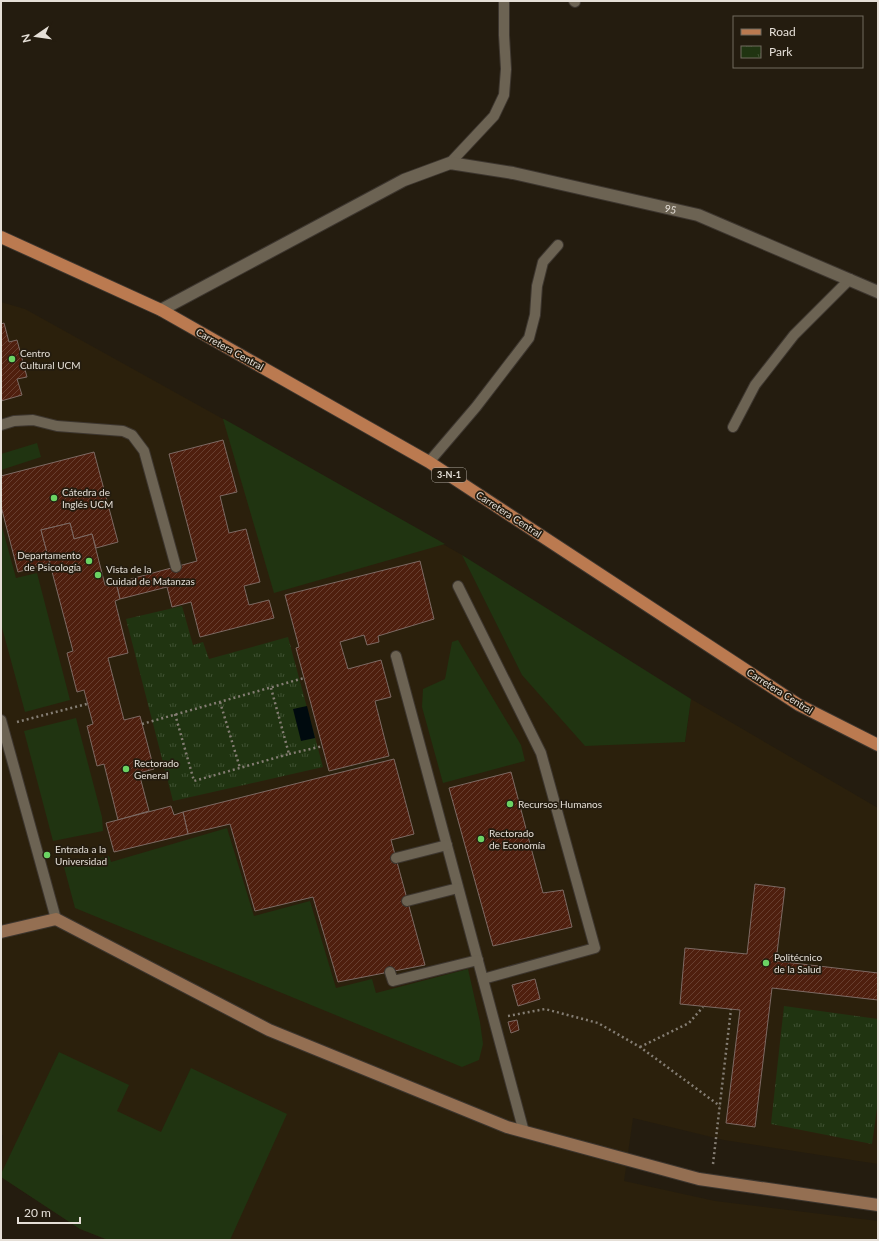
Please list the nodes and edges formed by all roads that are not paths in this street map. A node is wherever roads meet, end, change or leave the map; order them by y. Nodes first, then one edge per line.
1 (504, 1) edge
2 (450, 163) junction
3 (1, 237) edge
4 (558, 245) dead end
5 (850, 279) junction
6 (878, 292) edge
7 (161, 310) junction
8 (1, 425) edge
9 (733, 427) dead end
10 (429, 462) junction
11 (176, 567) dead end
12 (458, 586) dead end
13 (396, 656) dead end
14 (2, 723) edge
15 (878, 745) edge
16 (447, 845) junction
17 (396, 858) dead end
18 (458, 888) junction
19 (407, 901) dead end
20 (56, 919) junction
21 (1, 932) edge
22 (478, 960) junction
23 (390, 972) dead end
24 (483, 979) junction
25 (524, 1132) junction
26 (878, 1205) edge

1 - 2 lane
2 - 5 street, 95
2 - 7 street
3 - 7 main road, Carretera Central / 3-N-1
4 - 10 lane
5 - 6 street, 95
5 - 9 lane
7 - 10 main road, Carretera Central / 3-N-1
8 - 11 lane
10 - 15 main road, Carretera Central / 3-N-1
12 - 24 lane
13 - 16 lane
14 - 20 lane
16 - 17 lane
16 - 18 lane
18 - 19 lane
18 - 22 lane
20 - 21 street
20 - 25 street
22 - 23 lane
22 - 24 lane
24 - 25 lane
25 - 26 street

